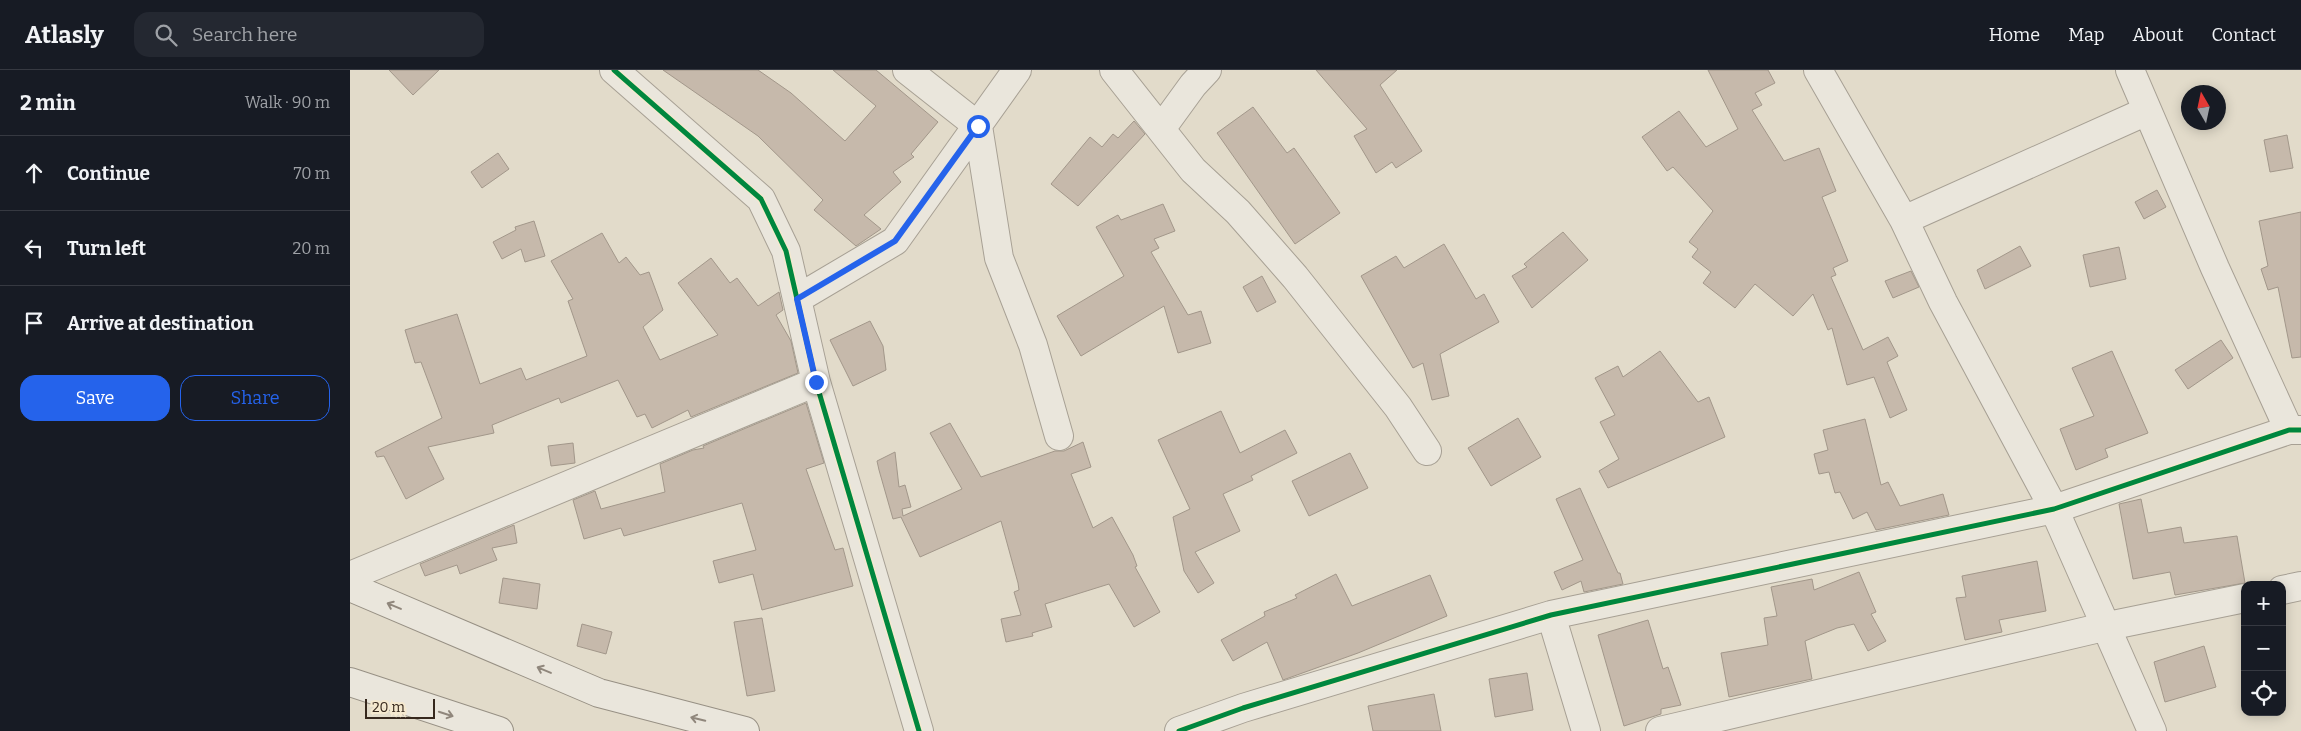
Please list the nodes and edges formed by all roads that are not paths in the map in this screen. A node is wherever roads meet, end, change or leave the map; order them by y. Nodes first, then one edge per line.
1 (614, 70) edge
2 (907, 70) edge
3 (1016, 70) edge
4 (1114, 70) edge
5 (1207, 70) edge
6 (1818, 70) edge
7 (2130, 70) edge
8 (2147, 110) junction
9 (978, 126) junction
10 (1161, 130) junction
11 (1904, 220) junction
12 (797, 299) junction
13 (816, 382) junction
14 (2295, 430) edge
15 (1059, 436) dead end
16 (1427, 451) dead end
17 (2054, 509) junction
18 (350, 576) edge
19 (2301, 586) edge
20 (350, 587) edge
21 (2286, 589) edge
22 (2241, 599) edge
23 (1551, 615) junction
24 (2108, 626) junction
25 (350, 682) edge
26 (499, 731) edge
27 (745, 731) edge
28 (919, 731) edge
29 (1179, 731) edge
30 (1586, 731) edge
31 (1660, 731) edge
32 (2152, 731) edge

1 - 12 street
2 - 9 street
3 - 9 street
4 - 10 street
5 - 10 street
6 - 11 street
7 - 8 street
8 - 11 street
8 - 14 street
9 - 12 street
9 - 15 street
10 - 16 street
11 - 17 street
12 - 13 street
13 - 18 street
13 - 28 street
14 - 17 street
17 - 23 street
17 - 24 street
19 - 21 street
27 -> 20 street
22 - 24 street
23 - 29 street
23 - 30 street
24 - 31 street
24 - 32 street
25 -> 26 street

